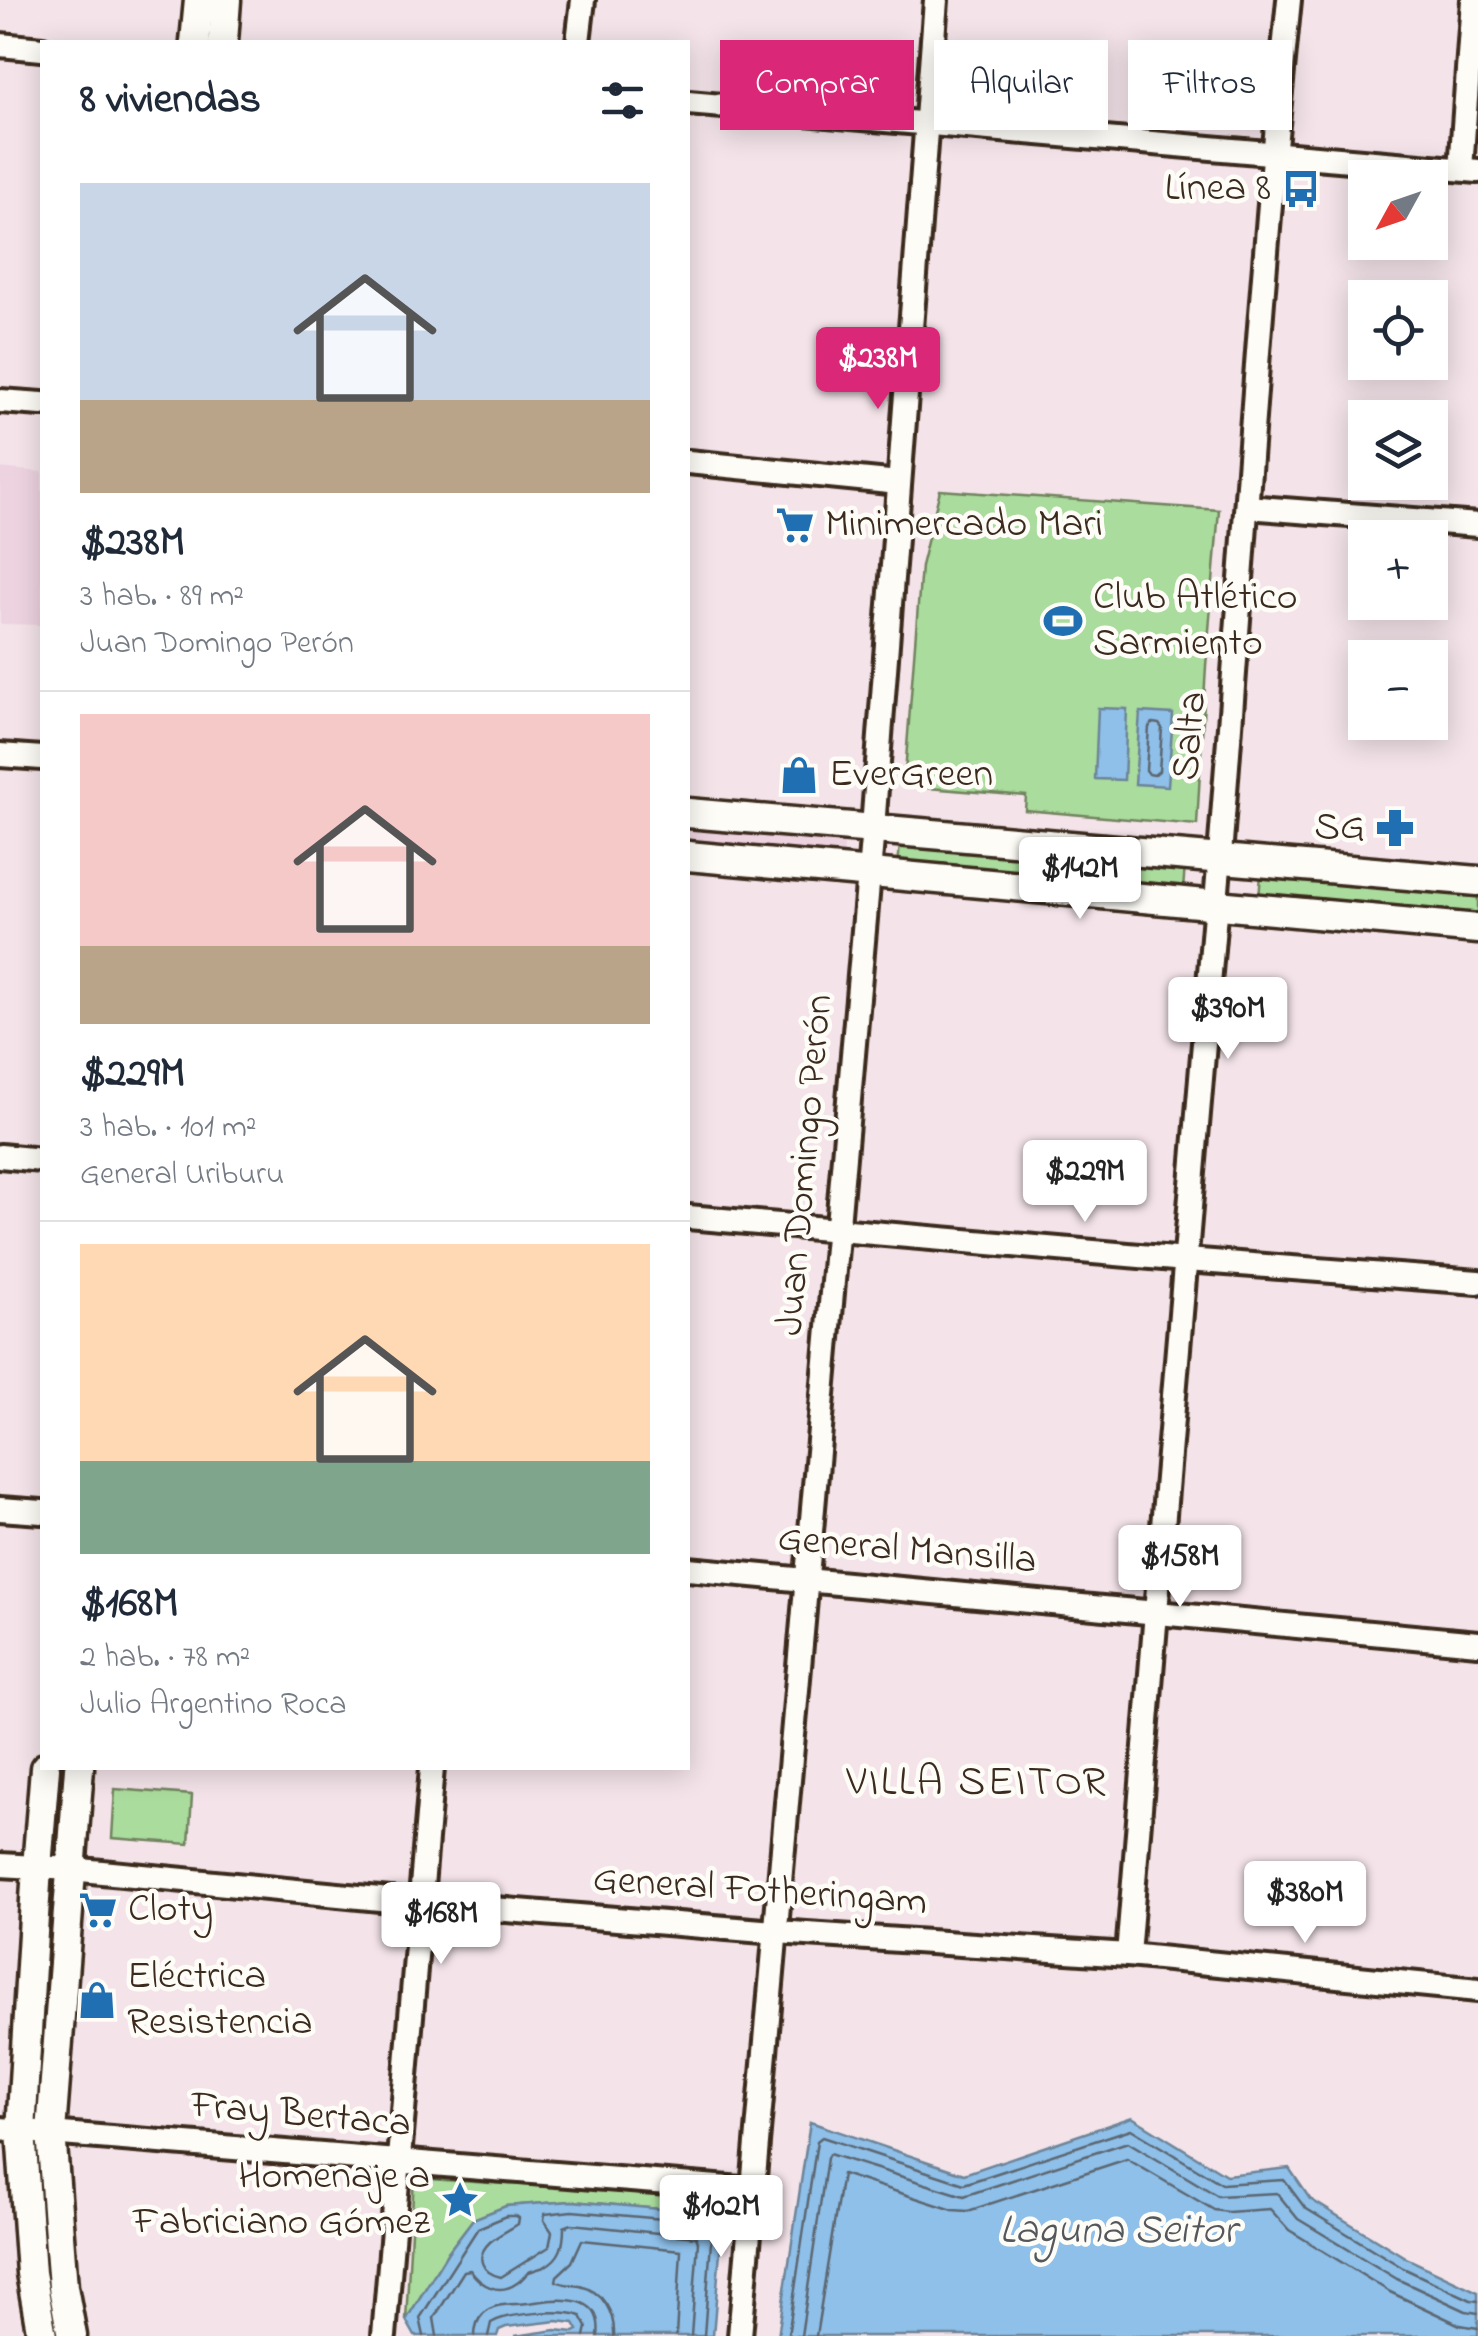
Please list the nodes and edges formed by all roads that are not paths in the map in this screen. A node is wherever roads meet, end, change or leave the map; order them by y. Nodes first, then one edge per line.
1 (199, 0) edge
2 (226, 0) edge
3 (582, 0) edge
4 (936, 0) edge
5 (1289, 0) edge
6 (1473, 0) edge
7 (195, 40) edge
8 (223, 40) edge
9 (578, 40) edge
10 (0, 46) edge
11 (40, 49) edge
12 (690, 102) edge
13 (927, 124) junction
14 (1273, 154) junction
15 (1470, 170) edge
16 (0, 401) edge
17 (40, 404) edge
18 (690, 462) edge
19 (900, 483) junction
20 (1247, 507) junction
21 (1478, 525) edge
22 (0, 755) edge
23 (40, 758) edge
24 (690, 812) edge
25 (873, 828) junction
26 (690, 856) edge
27 (1219, 859) junction
28 (869, 872) junction
29 (1478, 882) edge
30 (1215, 906) junction
31 (1478, 929) edge
32 (0, 1156) edge
33 (40, 1160) edge
34 (690, 1217) edge
35 (838, 1231) junction
36 (1186, 1260) junction
37 (1478, 1282) edge
38 (0, 1508) edge
39 (40, 1512) edge
40 (690, 1569) edge
41 (807, 1580) junction
42 (1154, 1611) junction
43 (1478, 1643) edge
44 (45, 1770) edge
45 (78, 1770) edge
46 (432, 1770) edge
47 (0, 1865) edge
48 (36, 1868) junction
49 (71, 1869) junction
50 (420, 1903) junction
51 (776, 1932) junction
52 (1128, 1956) junction
53 (1478, 1990) edge
54 (10, 2130) edge
55 (51, 2132) junction
56 (398, 2162) junction
57 (754, 2190) junction
58 (42, 2336) edge
59 (72, 2336) edge
60 (384, 2336) edge
61 (740, 2336) edge

1 - 7 main road
2 - 8 main road
3 - 9 street
4 - 13 street, Juan Domingo Perón
5 - 14 street, Salta
6 - 15 street
10 - 11 street
12 - 13 street
13 - 14 street
13 - 19 street, Juan Domingo Perón
14 - 15 street
14 - 20 street, Salta
16 - 17 street
18 - 19 street
19 - 25 street, Juan Domingo Perón
20 - 21 street
20 - 27 street, Salta
22 - 23 street
24 - 25 main road
25 - 27 main road
25 - 28 street, Juan Domingo Perón
26 - 28 main road
27 - 29 main road
27 - 30 street, Salta
28 - 30 main road
28 - 35 street, Juan Domingo Perón
30 - 31 main road
30 - 36 street, Salta
32 - 33 street
34 - 35 street
35 - 36 street
35 - 41 street, Juan Domingo Perón
36 - 37 street
36 - 42 street, Salta
38 - 39 street
40 - 41 street, General Mansilla
41 - 42 street, General Mansilla
41 - 51 street, Juan Domingo Perón
42 - 43 street, General Mansilla
42 - 52 street, Salta
44 - 48 main road
45 - 49 main road
46 - 50 street
47 - 48 street, General Fotheringam
48 - 49 street, General Fotheringam
48 - 54 main road
49 - 50 street, General Fotheringam
49 - 55 main road
50 - 51 street, General Fotheringam
50 - 56 street
51 - 52 street, General Fotheringam
51 - 57 street, Juan Domingo Perón
52 - 53 street, General Fotheringam
54 - 55 street, Fray Bertaca
54 - 58 main road
55 - 56 street, Fray Bertaca
55 - 59 main road
56 - 57 street, Fray Bertaca
56 - 60 street
57 - 61 street, Juan Domingo Perón

